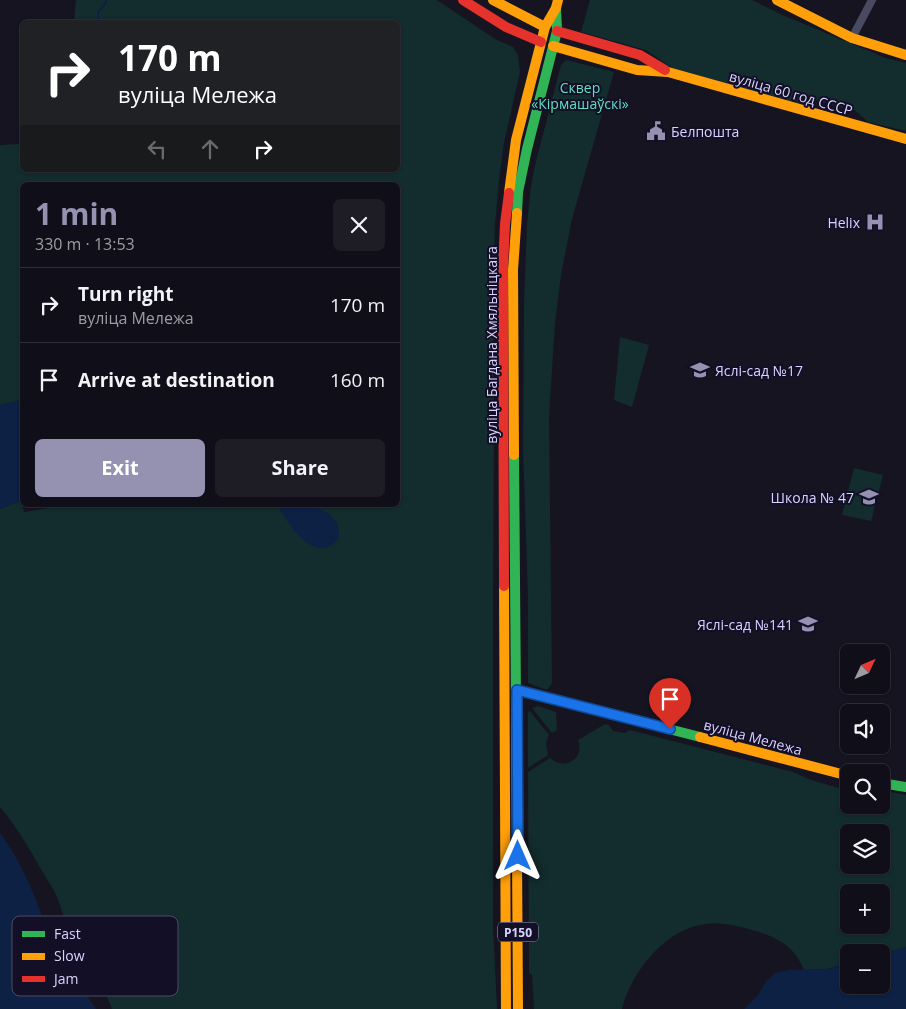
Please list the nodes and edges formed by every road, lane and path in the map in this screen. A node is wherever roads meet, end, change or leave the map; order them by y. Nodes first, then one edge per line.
1 (463, 0) edge
2 (493, 0) edge
3 (777, 0) edge
4 (872, 0) edge
5 (557, 4) edge
6 (545, 27) junction
7 (557, 31) junction
8 (852, 38) junction
9 (540, 42) junction
10 (553, 46) junction
11 (906, 55) edge
12 (668, 72) junction
13 (906, 139) edge
14 (506, 689) junction
15 (517, 690) junction
16 (840, 774) edge
17 (890, 784) edge
18 (906, 787) edge
19 (506, 1009) edge
20 (518, 1009) edge

1 - 9 main road, вуліца 60 год СССР
2 - 6 main road, вуліца 60 год СССР
3 - 8 main road
4 - 8 street
5 - 6 main road, вуліца Багдана Хмяльніцкага
5 - 7 main road, вуліца Багдана Хмяльніцкага
6 - 7 main road, вуліца 60 год СССР
6 - 9 main road, вуліца Багдана Хмяльніцкага
7 - 10 main road, вуліца Багдана Хмяльніцкага
7 - 12 main road, вуліца 60 год СССР
8 - 11 main road
9 - 10 main road, вуліца 60 год СССР
9 - 14 main road, вуліца Багдана Хмяльніцкага
10 - 12 main road, вуліца 60 год СССР
10 - 15 main road, вуліца Багдана Хмяльніцкага
12 - 13 main road, вуліца 60 год СССР
14 - 15 main road, вуліца Мележа
14 - 19 main road, Р150
15 - 16 main road, вуліца Мележа
15 - 20 main road, Р150
17 - 18 main road

